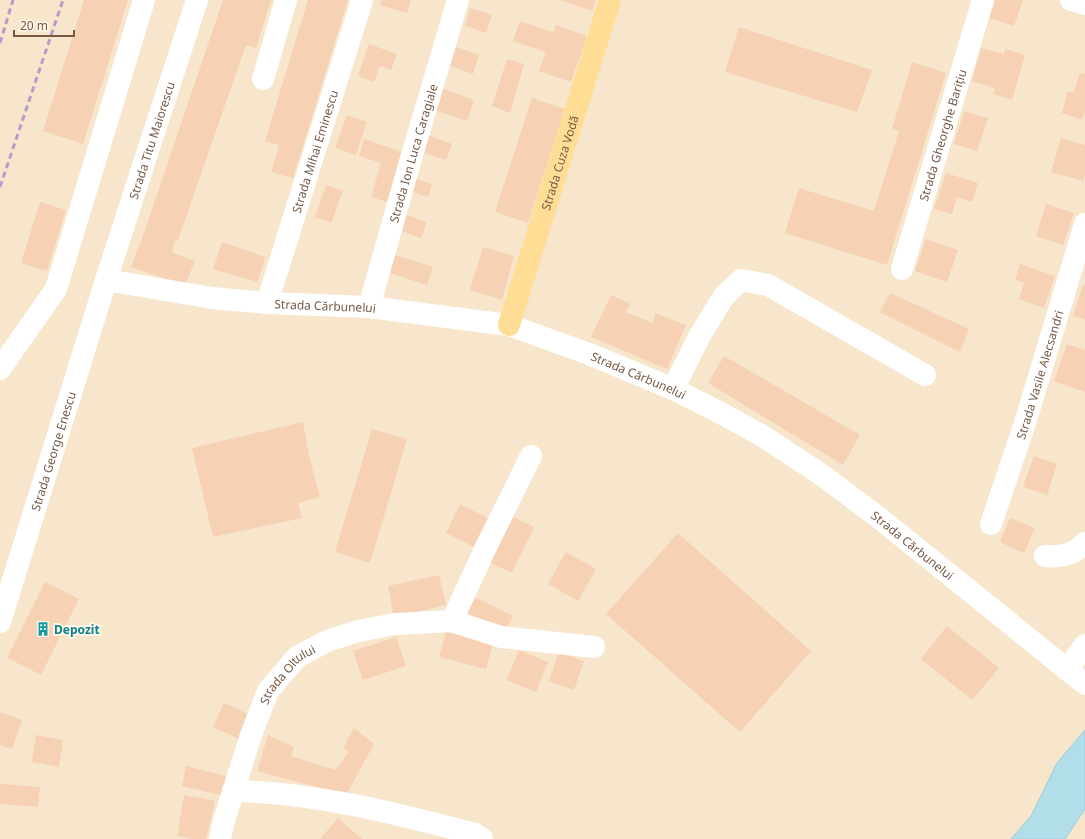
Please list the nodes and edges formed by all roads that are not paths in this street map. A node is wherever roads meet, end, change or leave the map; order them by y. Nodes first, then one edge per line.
1 (144, 0) edge
2 (197, 0) edge
3 (286, 0) edge
4 (362, 0) edge
5 (458, 0) edge
6 (610, 0) edge
7 (983, 0) edge
8 (1072, 0) edge
9 (1085, 4) edge
10 (263, 79) dead end
11 (1085, 224) edge
12 (902, 269) dead end
13 (106, 280) junction
14 (267, 303) junction
15 (368, 307) junction
16 (509, 324) junction
17 (0, 369) edge
18 (925, 375) dead end
19 (673, 389) junction
20 (531, 456) dead end
21 (990, 524) dead end
22 (1085, 543) edge
23 (1046, 556) dead end
24 (452, 621) junction
25 (0, 622) edge
26 (1085, 645) edge
27 (594, 647) dead end
28 (1067, 670) junction
29 (1085, 684) edge
30 (233, 791) junction
31 (220, 839) edge
32 (482, 839) edge

1 - 17 street
2 - 13 street, Strada Titu Maiorescu
3 - 10 street
4 - 14 street, Strada Mihai Eminescu
5 - 15 street, Strada Ion Luca Caragiale
6 - 16 main road, Strada Cuza Vodă
7 - 12 street, Strada Gheorghe Barițiu
8 - 9 street
11 - 21 street, Strada Vasile Alecsandri
13 - 14 street, Strada Cărbunelui
13 - 25 street, Strada George Enescu
14 - 15 street, Strada Cărbunelui
15 - 16 street, Strada Cărbunelui
16 - 19 street, Strada Cărbunelui
18 - 19 street
19 - 28 street, Strada Cărbunelui
20 - 24 street
22 - 23 street
24 - 27 street, Strada Oltului
24 - 30 street, Strada Oltului
26 - 28 street
28 - 29 street, Strada Cărbunelui
30 - 31 street, Strada Oltului
30 - 32 street

